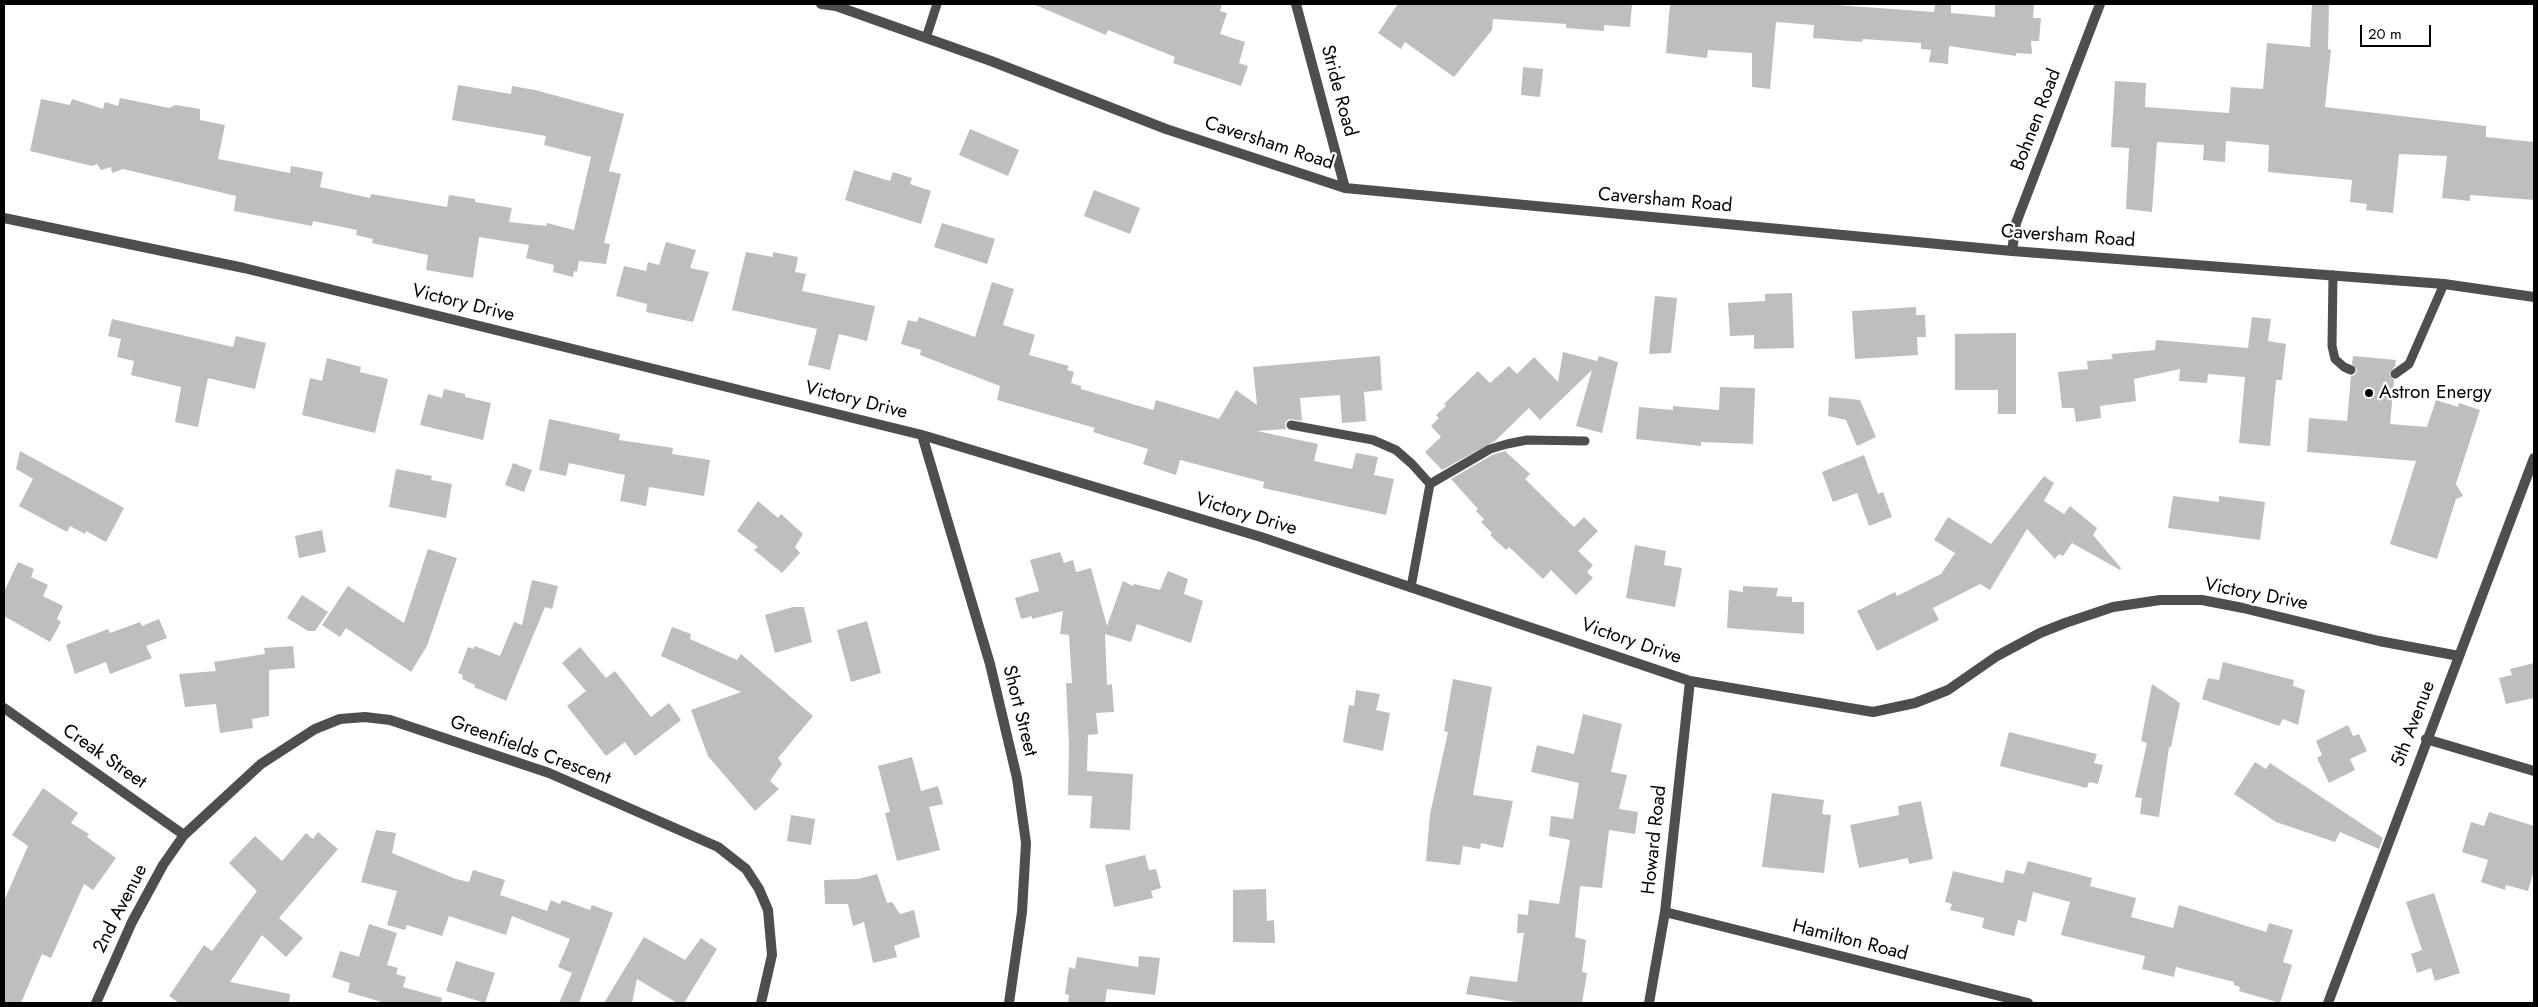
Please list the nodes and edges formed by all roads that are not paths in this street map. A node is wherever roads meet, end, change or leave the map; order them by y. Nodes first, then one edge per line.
1 (821, 4) edge
2 (937, 4) edge
3 (1296, 4) edge
4 (2100, 4) edge
5 (835, 5) edge
6 (926, 38) junction
7 (1345, 188) junction
8 (4, 218) edge
9 (2012, 251) junction
10 (2333, 275) junction
11 (2444, 284) junction
12 (2534, 297) edge
13 (2352, 370) dead end
14 (2395, 374) dead end
15 (1291, 425) dead end
16 (922, 435) junction
17 (1585, 441) dead end
18 (2534, 458) edge
19 (1430, 484) junction
20 (1411, 587) junction
21 (2459, 656) junction
22 (1690, 681) junction
23 (4, 708) edge
24 (2426, 739) junction
25 (2534, 771) edge
26 (184, 835) junction
27 (1665, 912) junction
28 (96, 1003) edge
29 (761, 1003) edge
30 (1009, 1003) edge
31 (1649, 1003) edge
32 (2028, 1003) edge
33 (2328, 1003) edge

1 - 5 street, Caversham Road
2 - 6 lane
3 - 7 street, Stride Road
4 - 9 street, Bohnen Road
5 - 6 street, Caversham Road
6 - 7 street, Caversham Road
7 - 9 street, Caversham Road
8 - 16 street, Victory Drive
9 - 10 street, Caversham Road
10 - 11 street, Caversham Road
10 - 13 lane
11 - 12 street, Caversham Road
11 - 14 lane
15 - 19 lane
16 - 20 street, Victory Drive
16 - 30 street, Short Street
17 - 19 lane
18 - 21 street, 5th Avenue
19 - 20 lane
20 - 22 street, Victory Drive
21 - 22 street, Victory Drive
21 - 24 street, 5th Avenue
22 - 27 street, Howard Road
23 - 26 street, Creak Street
24 - 25 street
24 - 33 street, 5th Avenue
26 - 28 street, 2nd Avenue
26 - 29 street, Greenfields Crescent
27 - 31 street, Howard Road
27 - 32 street, Hamilton Road

